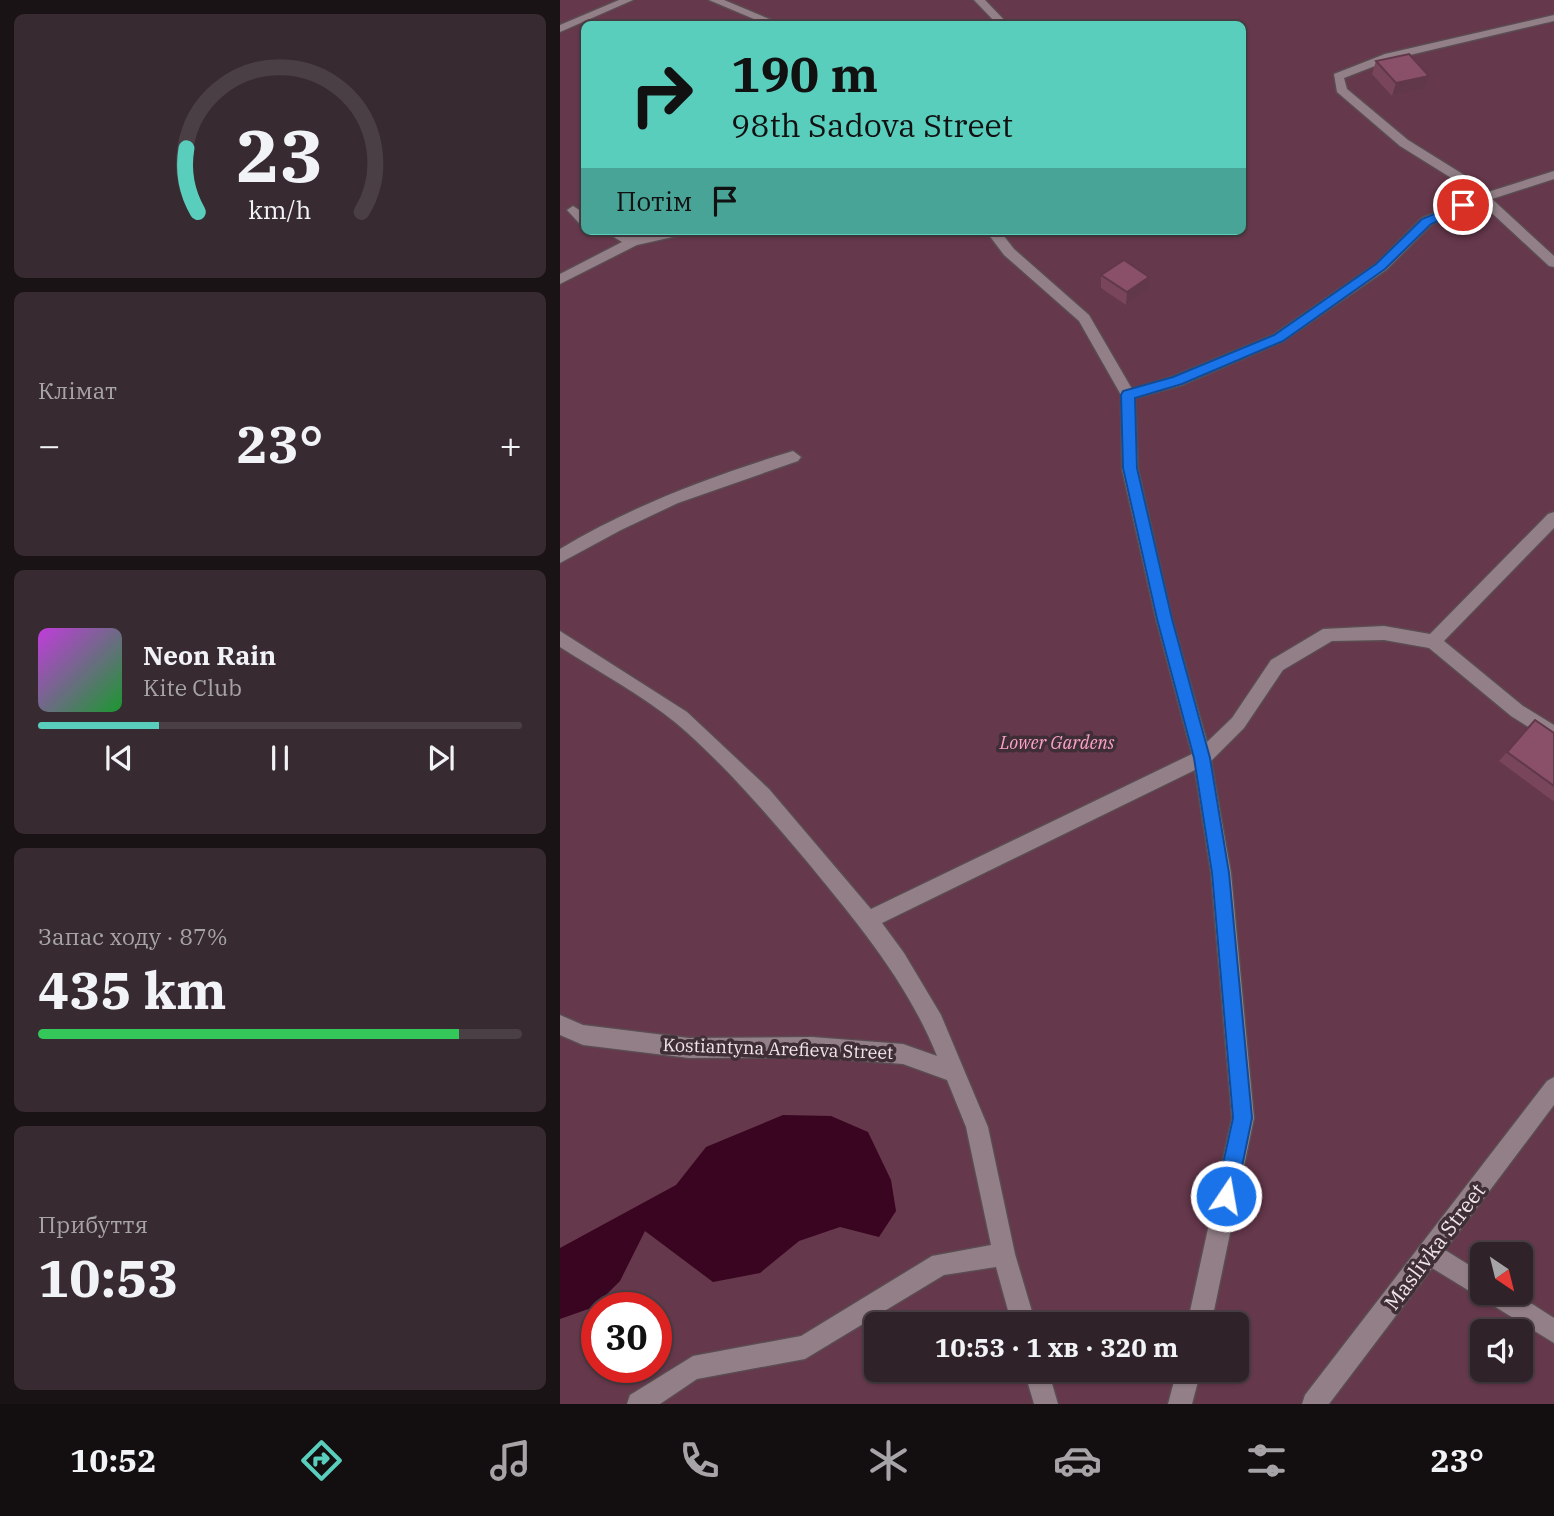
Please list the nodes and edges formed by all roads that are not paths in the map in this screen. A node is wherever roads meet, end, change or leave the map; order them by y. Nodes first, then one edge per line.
1 (628, 0) edge
2 (714, 0) edge
3 (979, 0) edge
4 (1554, 18) edge
5 (767, 21) edge
6 (1000, 21) edge
7 (560, 29) edge
8 (1554, 175) edge
9 (1482, 198) junction
10 (573, 210) dead end
11 (581, 217) edge
12 (619, 235) edge
13 (664, 235) edge
14 (996, 235) edge
15 (633, 242) junction
16 (1554, 263) edge
17 (560, 280) edge
18 (1128, 395) junction
19 (793, 457) dead end
20 (1554, 518) edge
21 (560, 557) edge
22 (560, 638) edge
23 (1433, 642) junction
24 (1554, 735) edge
25 (1202, 758) junction
26 (868, 920) junction
27 (560, 1025) edge
28 (954, 1072) junction
29 (1554, 1088) edge
30 (1004, 1254) junction
31 (1430, 1254) junction
32 (1470, 1279) edge
33 (1513, 1306) edge
34 (1020, 1312) edge
35 (1202, 1312) edge
36 (1554, 1332) edge
37 (1040, 1382) edge
38 (1186, 1382) edge
39 (639, 1404) edge
40 (1046, 1404) edge
41 (1181, 1404) edge
42 (1314, 1404) edge

1 - 7 street
2 - 5 street
3 - 6 street
4 - 9 street
8 - 9 street
9 - 16 street
9 - 18 street
10 - 11 street
12 - 15 street
13 - 15 street
14 - 18 street
15 - 17 street
18 - 25 street
19 - 21 street
20 - 23 street
22 - 26 street
23 - 24 street
23 - 25 street
25 - 26 street
25 - 35 street
26 - 28 street
27 - 28 street, Kostiantyna Arefieva Street
28 - 30 street
29 - 31 street, Maslivka Street
30 - 34 street
30 - 39 street
31 - 32 street
31 - 42 street, Maslivka Street
33 - 36 street
37 - 40 street
38 - 41 street

